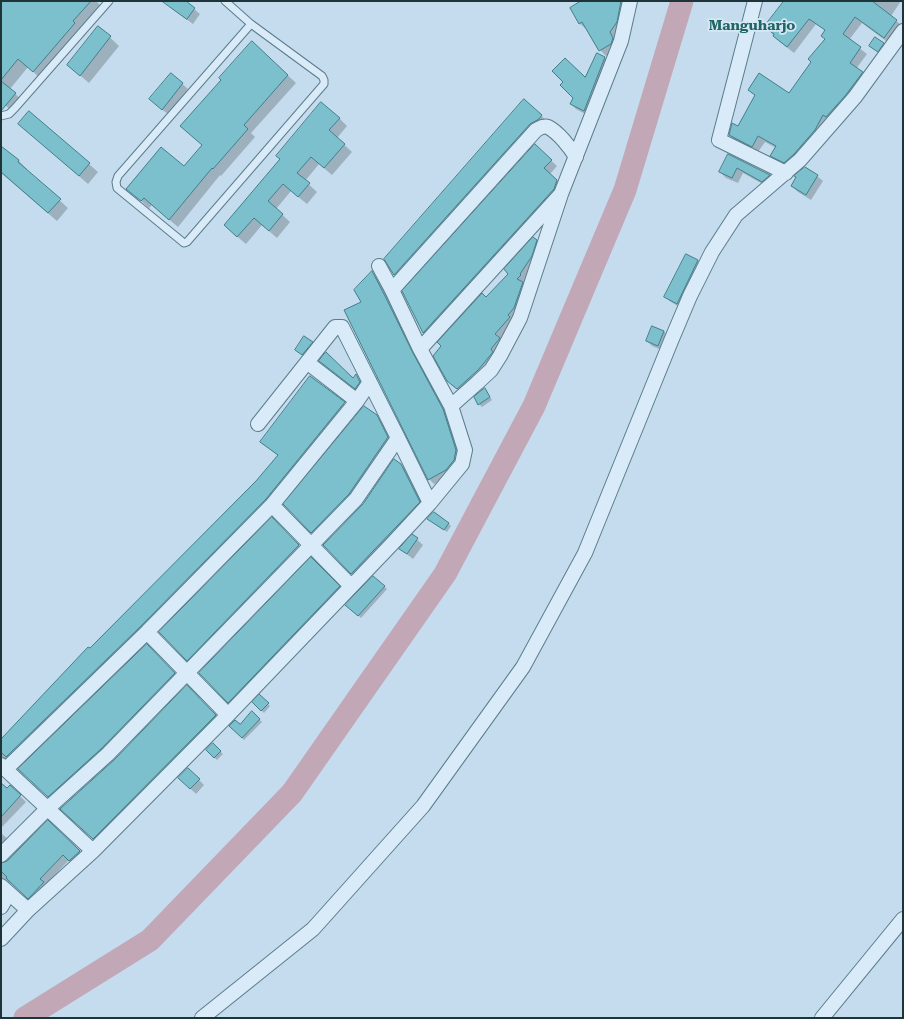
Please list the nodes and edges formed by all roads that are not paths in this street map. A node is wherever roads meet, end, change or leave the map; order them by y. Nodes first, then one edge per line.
1 (109, 1) edge
2 (225, 1) edge
3 (630, 1) edge
4 (755, 1) edge
5 (251, 24) junction
6 (903, 31) edge
7 (1, 116) edge
8 (576, 157) junction
9 (786, 173) junction
10 (562, 194) junction
11 (379, 266) dead end
12 (392, 290) junction
13 (420, 349) junction
14 (308, 363) junction
15 (370, 382) junction
16 (358, 401) junction
17 (451, 406) junction
18 (258, 424) dead end
19 (398, 438) junction
20 (430, 503) junction
21 (272, 505) junction
22 (312, 545) junction
23 (351, 586) junction
24 (147, 632) junction
25 (187, 673) junction
26 (228, 715) junction
27 (3, 767) edge
28 (47, 809) junction
29 (93, 851) junction
30 (1, 855) edge
31 (5, 890) edge
32 (1, 907) edge
33 (28, 910) junction
34 (903, 919) edge
35 (1, 939) edge
36 (202, 1018) edge
37 (822, 1018) edge

1 - 7 lane
2 - 5 lane
3 - 8 street
4 - 9 street
5 - 5 lane
6 - 9 street
8 - 10 street
8 - 12 street
9 - 36 street
10 - 13 street
10 - 17 street
11 - 12 street
12 - 13 street
13 - 17 street
14 - 15 street
14 - 16 street
14 - 18 street
15 - 16 street
15 - 19 street
16 - 21 street
17 - 20 street
19 - 20 street
19 - 22 street
20 - 23 street
21 - 22 street
21 - 24 street
22 - 23 street
22 - 25 street
23 - 26 street
24 - 25 street
24 - 27 street
25 - 26 street
25 - 28 street
26 - 29 street
27 - 28 street
28 - 29 street
28 - 30 street
29 - 33 street
31 - 32 street
31 - 33 street
33 - 35 street
34 - 37 street

